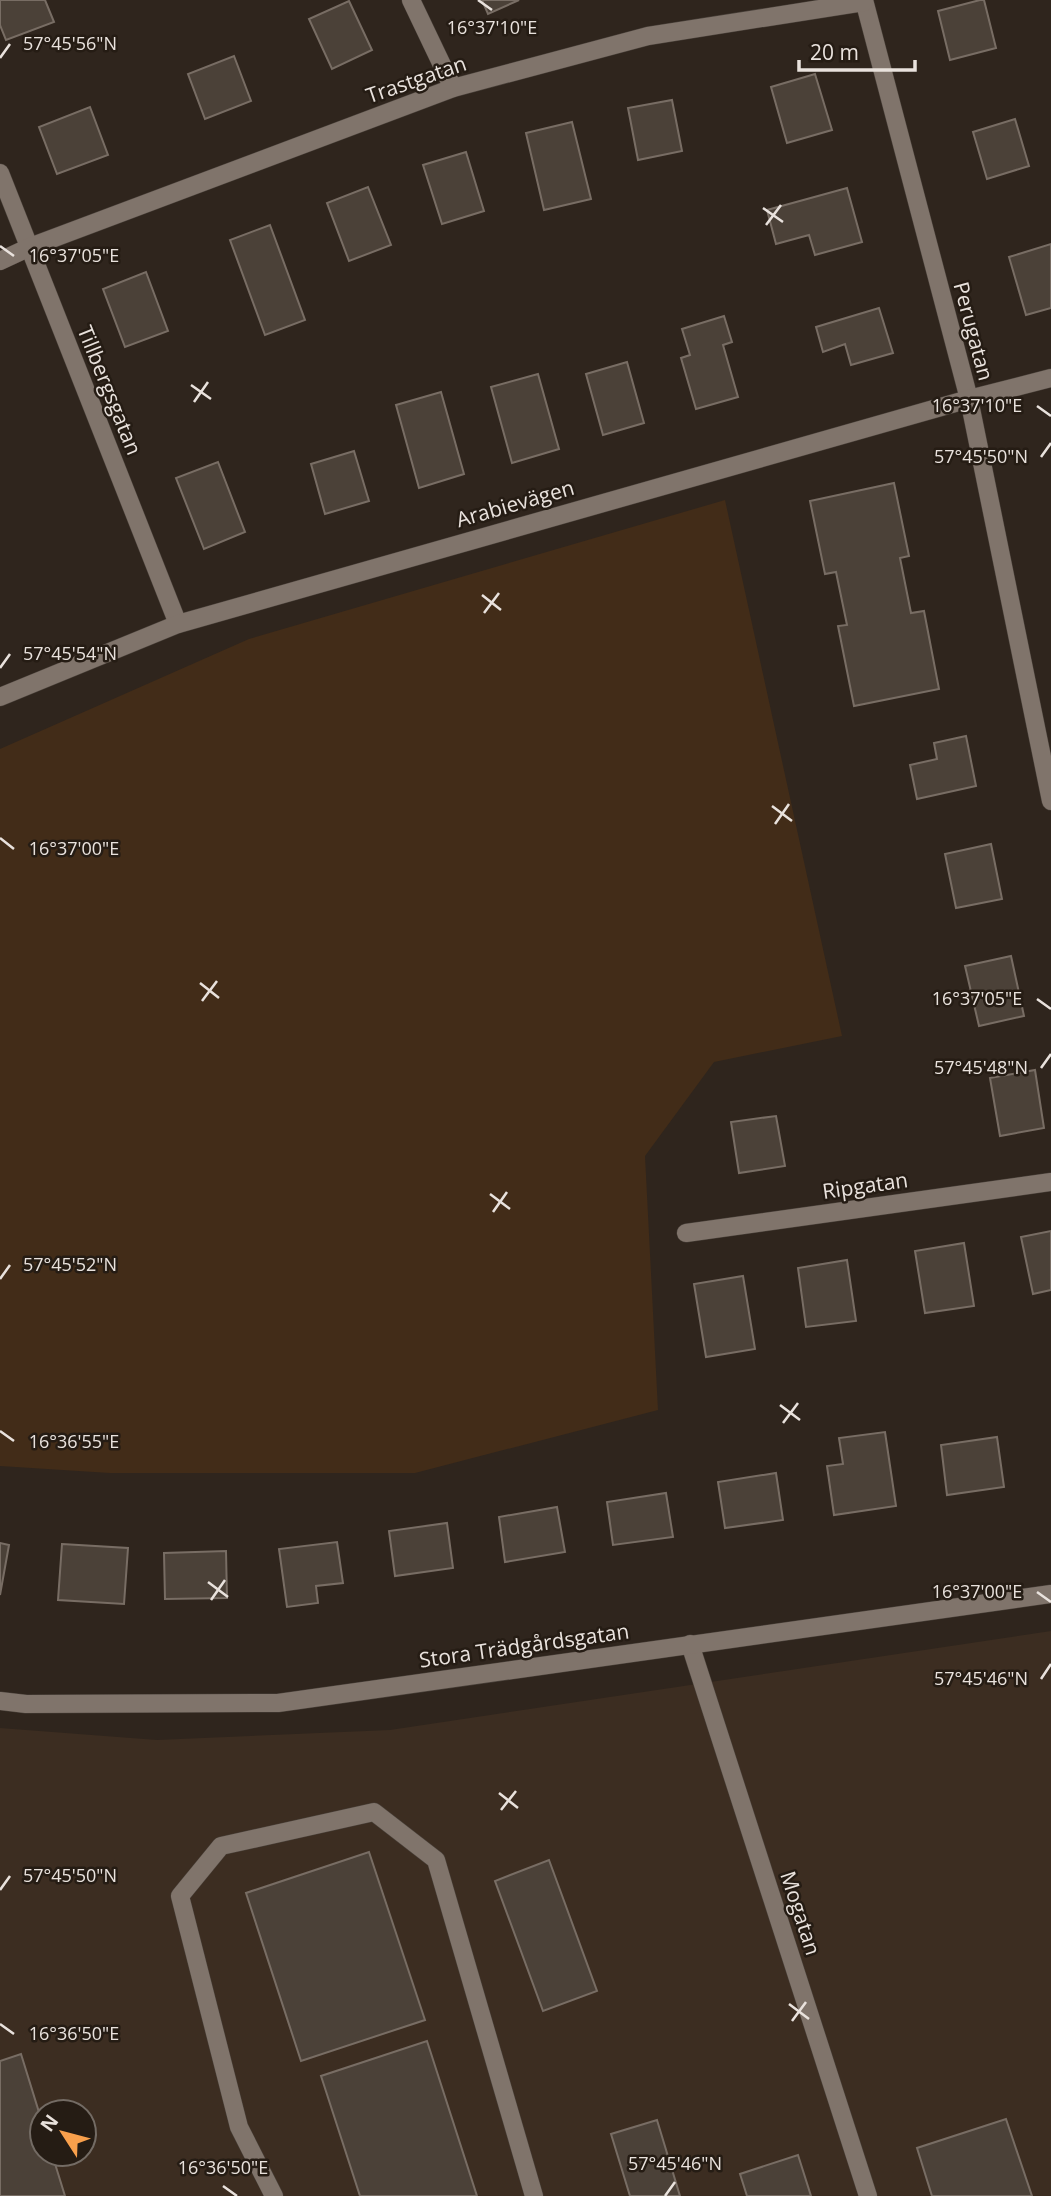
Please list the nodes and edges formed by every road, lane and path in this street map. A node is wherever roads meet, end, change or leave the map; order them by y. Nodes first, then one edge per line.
1 (411, 0) edge
2 (864, 1) edge
3 (453, 88) junction
4 (0, 173) edge
5 (30, 247) junction
6 (0, 261) edge
7 (1051, 379) edge
8 (969, 399) junction
9 (178, 624) junction
10 (0, 697) edge
11 (1051, 801) edge
12 (1051, 1182) edge
13 (686, 1233) dead end
14 (1051, 1594) edge
15 (690, 1644) junction
16 (0, 1701) edge
17 (274, 2196) edge
18 (534, 2196) edge
19 (869, 2196) edge

1 - 3 street
2 - 3 street, Trastgatan
2 - 8 street, Perugatan
3 - 5 street, Trastgatan
4 - 5 street, Tillbergsgatan
5 - 6 street, Trastgatan
5 - 9 street, Tillbergsgatan
7 - 8 street, Arabievägen
8 - 9 street, Arabievägen
8 - 11 street, Perugatan
9 - 10 street, Arabievägen
12 - 13 street, Ripgatan
14 - 15 street, Stora Trädgårdsgatan
15 - 16 street, Stora Trädgårdsgatan
15 - 19 street, Mogatan
17 - 18 street

